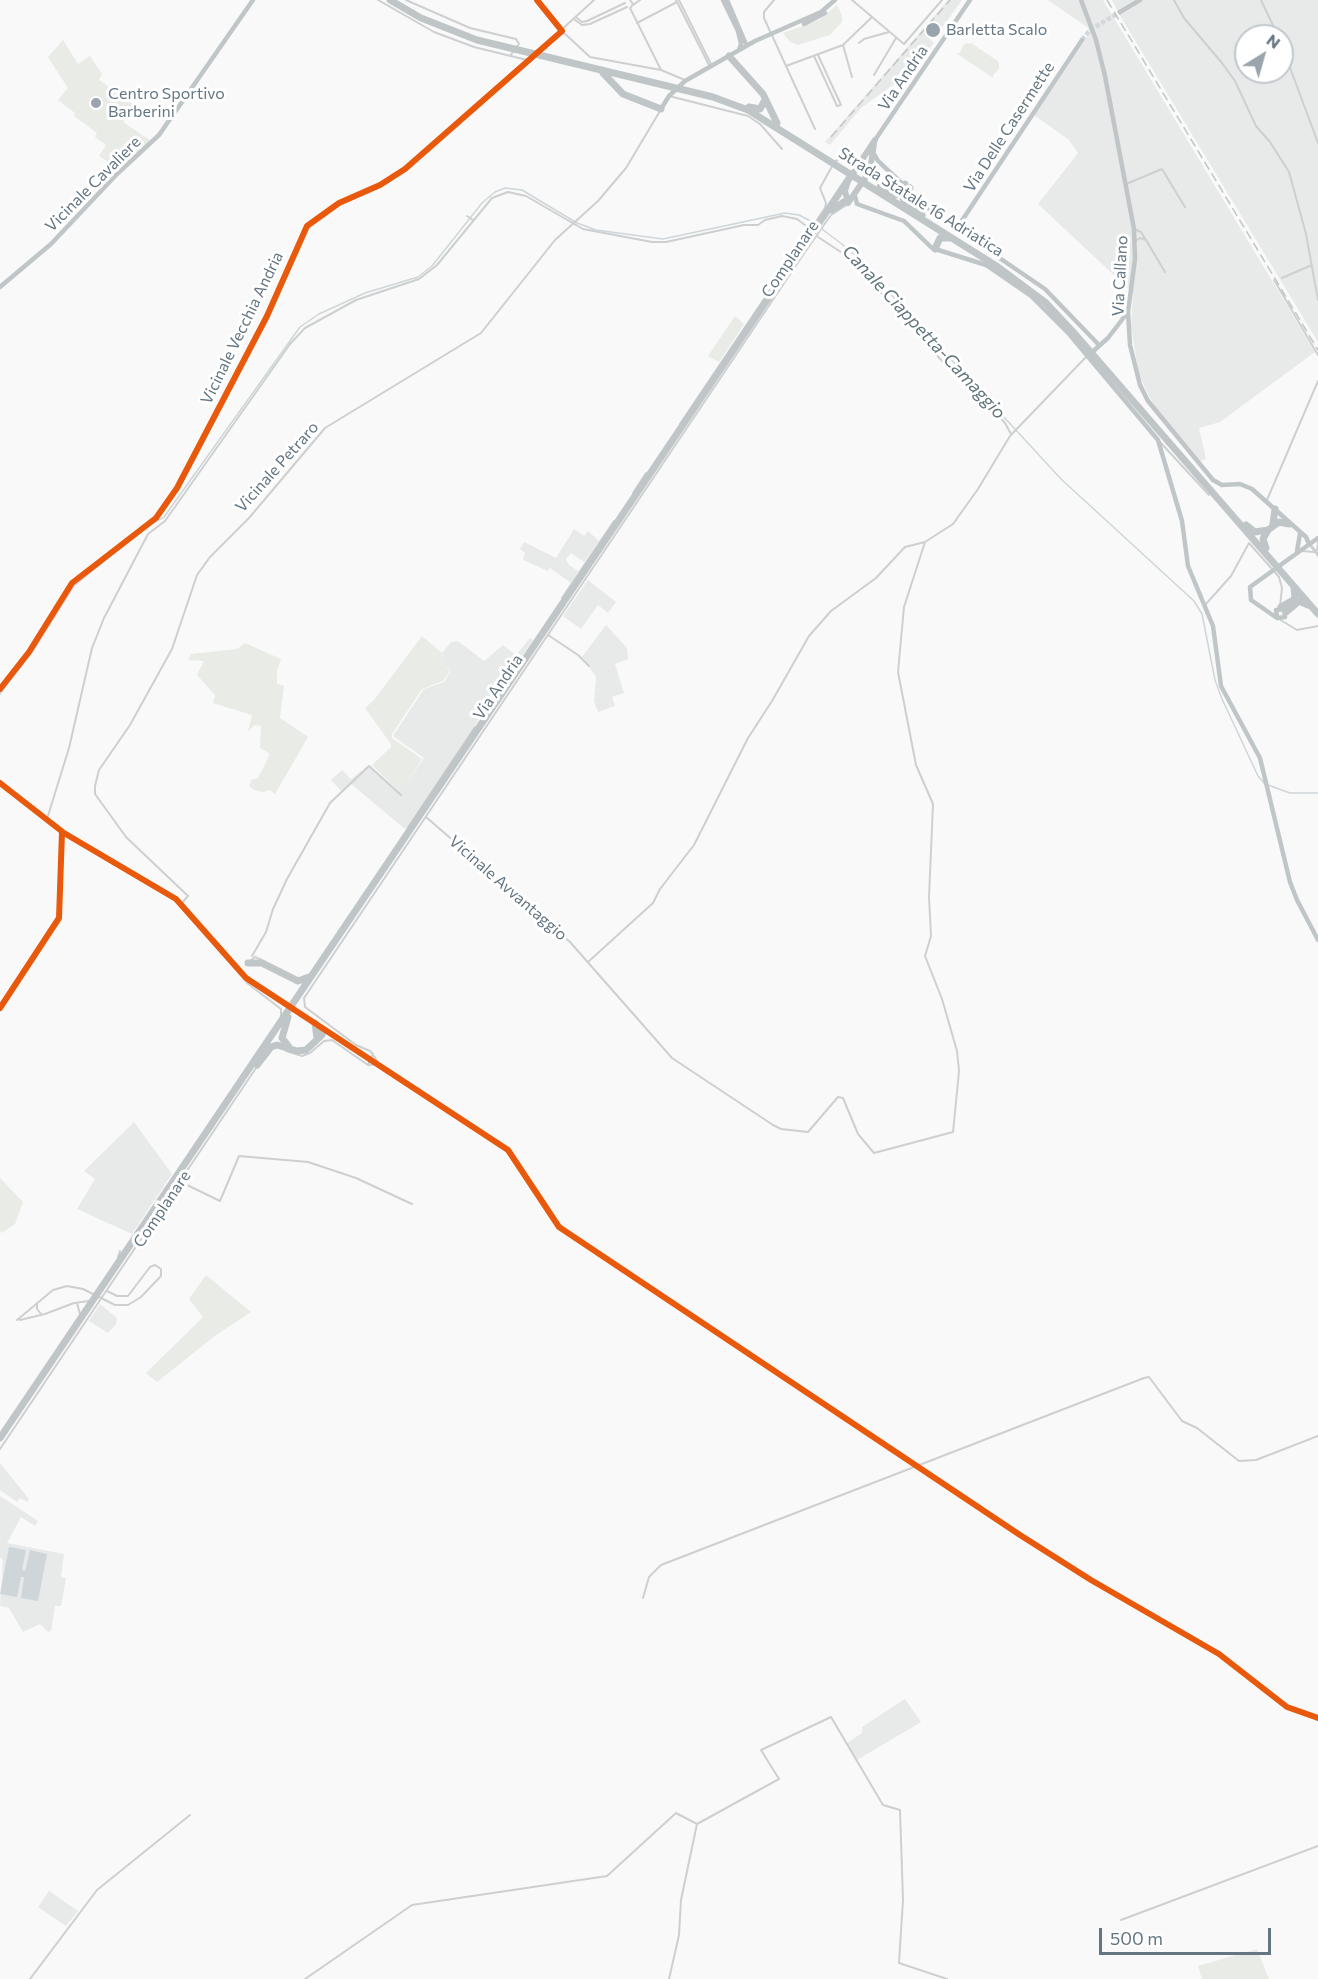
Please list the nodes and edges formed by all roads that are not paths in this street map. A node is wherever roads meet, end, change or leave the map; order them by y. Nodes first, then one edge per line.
1 (254, 0) edge
2 (378, 0) edge
3 (390, 0) edge
4 (395, 0) edge
5 (406, 0) edge
6 (537, 0) edge
7 (594, 0) edge
8 (640, 0) edge
9 (725, 0) edge
10 (774, 0) edge
11 (836, 0) edge
12 (852, 0) edge
13 (942, 0) edge
14 (970, 0) edge
15 (1081, 0) edge
16 (1140, 0) edge
17 (1174, 0) edge
18 (1261, 0) edge
19 (628, 1) edge
20 (679, 1) edge
21 (630, 6) junction
22 (1120, 12) tunnel mouth
23 (872, 17) junction
24 (576, 19) junction
25 (636, 23) junction
26 (1272, 24) edge
27 (562, 31) junction
28 (889, 32) junction
29 (770, 36) junction
30 (896, 38) junction
31 (1082, 39) tunnel mouth
32 (859, 43) dead end
33 (744, 45) junction
34 (843, 45) junction
35 (508, 46) junction
36 (818, 54) junction
37 (510, 56) junction
38 (729, 56) junction
39 (814, 56) junction
40 (527, 60) junction
41 (708, 60) junction
42 (719, 61) junction
43 (572, 62) junction
44 (786, 66) junction
45 (709, 67) junction
46 (598, 70) junction
47 (661, 70) junction
48 (874, 75) dead end
49 (852, 77) dead end
50 (634, 78) junction
51 (1294, 78) edge
52 (686, 81) junction
53 (657, 82) junction
54 (616, 89) junction
55 (669, 96) junction
56 (714, 96) junction
57 (765, 98) junction
58 (749, 107) junction
59 (661, 109) junction
60 (777, 123) junction
61 (815, 129) dead end
62 (798, 137) junction
63 (875, 140) junction
64 (1318, 142) edge
65 (782, 149) dead end
66 (876, 161) junction
67 (833, 165) junction
68 (885, 167) junction
69 (856, 168) junction
70 (870, 171) junction
71 (850, 176) junction
72 (870, 184) junction
73 (1126, 184) junction
74 (907, 186) junction
75 (880, 187) junction
76 (856, 193) junction
77 (847, 201) junction
78 (865, 207) junction
79 (1185, 207) dead end
80 (467, 216) dead end
81 (922, 216) junction
82 (473, 220) junction
83 (573, 224) junction
84 (818, 227) junction
85 (957, 228) junction
86 (1134, 229) junction
87 (1146, 240) junction
88 (1135, 241) junction
89 (932, 248) junction
90 (969, 249) junction
91 (1311, 265) junction
92 (1166, 272) dead end
93 (1282, 278) dead end
94 (1274, 280) dead end
95 (0, 287) edge
96 (1318, 300) edge
97 (1128, 312) junction
98 (753, 314) joint
99 (763, 316) joint
100 (1099, 345) junction
101 (1091, 352) junction
102 (1318, 355) edge
103 (1318, 381) edge
104 (1012, 434) junction
105 (1158, 440) junction
106 (1212, 495) junction
107 (1266, 501) junction
108 (1224, 509) dead end
109 (1275, 509) joint
110 (1275, 522) junction
111 (1289, 524) joint
112 (1245, 528) junction
113 (1302, 536) junction
114 (1318, 539) edge
115 (925, 542) junction
116 (1258, 544) junction
117 (1310, 544) junction
118 (1266, 548) junction
119 (1297, 553) junction
120 (1317, 553) edge
121 (1289, 581) junction
122 (1205, 605) junction
123 (1318, 607) edge
124 (1263, 608) junction
125 (1282, 608) junction
126 (1318, 614) edge
127 (1277, 618) junction
128 (1318, 626) edge
129 (1291, 628) junction
130 (548, 634) junction
131 (589, 666) dead end
132 (0, 689) edge
133 (0, 783) edge
134 (401, 795) dead end
135 (426, 817) junction
136 (47, 819) junction
137 (62, 832) junction
138 (181, 904) junction
139 (1318, 940) edge
140 (588, 962) junction
141 (319, 965) junction
142 (246, 966) junction
143 (290, 978) junction
144 (0, 1008) edge
145 (290, 1008) junction
146 (288, 1017) junction
147 (315, 1023) joint
148 (331, 1033) joint
149 (320, 1034) junction
150 (291, 1049) junction
151 (371, 1055) junction
152 (362, 1056) junction
153 (356, 1057) junction
154 (379, 1064) junction
155 (368, 1065) junction
156 (255, 1066) junction
157 (181, 1182) junction
158 (412, 1204) dead end
159 (135, 1232) dead end
160 (120, 1251) dead end
161 (107, 1291) junction
162 (91, 1299) junction
163 (77, 1303) junction
164 (37, 1304) junction
165 (85, 1307) junction
166 (30, 1311) junction
167 (45, 1314) junction
168 (80, 1315) junction
169 (32, 1317) junction
170 (0, 1434) edge
171 (1318, 1436) edge
172 (0, 1438) edge
173 (0, 1447) edge
174 (917, 1464) junction
175 (644, 1598) dead end
176 (1318, 1718) edge
177 (190, 1815) dead end
178 (697, 1824) junction
179 (1318, 1846) edge
180 (1121, 1920) dead end
181 (30, 1979) edge
182 (305, 1979) edge
183 (669, 1979) edge
184 (947, 1979) edge

1 - 95 street, Vicinale Cavaliere
2 - 37 street
3 - 35 highway, Strada Statale 16 Adriatica
4 - 35 highway, Strada Statale 16 Adriatica
5 - 37 street
6 - 27 street
7 - 24 street, Vicinale Vecchia Andria
8 - 21 street
9 - 33 street
10 - 29 street
11 - 29 street
12 - 23 street
13 - 30 street
14 - 63 street, Via Andria
15 - 73 street, Via Callano
16 - 22 street
17 - 91 street
18 - 26 street
19 - 21 street
19 - 21 street
19 - 24 street
20 - 25 street
20 - 41 street
21 - 24 street
21 - 25 street
23 - 28 street
23 - 34 street
24 - 27 street, Vicinale Vecchia Andria
25 - 47 street
27 - 40 street, Vicinale Vecchia Andria
27 - 47 street
28 - 30 street
28 - 32 street
29 - 33 street
29 - 44 street
30 - 48 street
31 - 85 street, Via Delle Casermette
33 - 38 street, Vicinale Petraro
34 - 36 street
34 - 49 street
35 - 43 highway, Strada Statale 16 Adriatica
36 - 39 street
36 - 39 street
37 - 40 street
38 - 42 street, Vicinale Petraro
38 - 57 highway
39 - 44 street
40 - 132 street, Vicinale Vecchia Andria
41 - 42 street
41 - 45 street
41 - 45 street
42 - 45 street, Vicinale Petraro
43 - 46 highway, Strada Statale 16 Adriatica
43 - 53 highway, Strada Statale 16 Adriatica
44 - 61 street
45 - 52 street, Vicinale Petraro
46 - 50 highway, Strada Statale 16 Adriatica
46 - 54 highway
47 - 52 street
50 - 53 highway, Strada Statale 16 Adriatica
50 - 54 highway
51 - 64 street
52 - 55 street, Vicinale Petraro
53 - 56 highway, Strada Statale 16 Adriatica
54 - 59 highway
55 - 59 street, Vicinale Petraro
55 - 65 street
56 - 58 highway, Strada Statale 16 Adriatica
56 - 62 highway, Strada Statale 16 Adriatica
57 - 58 highway
57 - 60 highway
58 - 60 highway, Strada Statale 16 Adriatica
59 - 83 street, Vicinale Petraro
60 - 62 highway, Strada Statale 16 Adriatica
62 - 72 highway, Strada Statale 16 Adriatica
63 - 66 main road
63 - 69 main road
66 - 68 street
66 - 69 street
66 - 70 main road
67 - 69 street
67 - 71 street
67 - 84 street, Complanare
68 - 70 street
68 - 74 street
69 - 71 main road
70 - 76 main road
71 - 77 main road
71 - 84 highway
72 - 75 highway, Strada Statale 16 Adriatica
72 - 81 highway, Strada Statale 16 Adriatica
73 - 79 street
73 - 86 street, Via Callano
74 - 75 highway
74 - 81 highway
74 - 85 street
75 - 81 highway, Strada Statale 16 Adriatica
76 - 77 main road
76 - 78 street
77 - 78 street
77 - 84 highway
78 - 89 street
80 - 82 street
81 - 89 highway
81 - 90 highway, Strada Statale 16 Adriatica
81 - 101 highway, Strada Statale 16 Adriatica
82 - 83 street
82 - 136 street
83 - 84 street
83 - 138 street, Vicinale Petraro
84 - 98 street, Complanare
84 - 99 street, Complanare
84 - 104 street
84 - 141 highway
84 - 146 highway
85 - 100 street
86 - 87 street
86 - 88 street, Via Callano
87 - 88 street
87 - 92 street
88 - 97 street, Via Callano
89 - 90 highway
89 - 101 street
90 - 101 highway, Strada Statale 16 Adriatica
91 - 93 street
91 - 96 street
94 - 102 street
97 - 100 street
97 - 107 street, Via Callano
98 - 142 street, Via Andria
99 - 130 street, Via Andria
100 - 101 street
101 - 104 street
101 - 105 street
101 - 106 highway, Strada Statale 16 Adriatica
101 - 112 highway, Strada Statale 16 Adriatica
103 - 107 street
104 - 115 street
105 - 106 street
105 - 122 street
106 - 108 highway
106 - 116 highway, Strada Statale 16 Adriatica
107 - 109 street, Via Callano
109 - 110 highway
110 - 111 highway
110 - 112 highway
110 - 118 highway
111 - 113 street
112 - 116 highway
112 - 118 highway, Strada Statale 16 Adriatica
113 - 114 street
113 - 117 street
113 - 119 street
114 - 117 street
114 - 120 street
115 - 140 street
115 - 140 street, Vicinale Avvantaggio
116 - 121 highway, Strada Statale 16 Adriatica
117 - 119 street
117 - 120 street
118 - 123 highway, Strada Statale 16 Adriatica
119 - 120 street
119 - 124 street
121 - 125 highway
121 - 126 highway, Strada Statale 16 Adriatica
122 - 125 street
122 - 139 street
124 - 125 street
124 - 127 street
125 - 126 highway
125 - 127 street
125 - 127 street
125 - 129 street
127 - 129 street
128 - 129 street
130 - 131 street
130 - 135 street, Via Andria
133 - 136 street
134 - 142 street
135 - 140 street, Vicinale Avvantaggio
135 - 151 street, Via Andria
136 - 137 street
137 - 138 street
137 - 144 street
138 - 142 street
141 - 143 highway
141 - 145 highway
142 - 143 highway
142 - 147 street
142 - 159 street, Complanare
143 - 145 highway
145 - 172 highway
146 - 150 highway
146 - 156 highway
147 - 149 highway
148 - 149 highway
148 - 152 street
149 - 150 highway
150 - 156 highway
151 - 152 street
151 - 154 street
151 - 155 street
152 - 153 street, Complanare
153 - 155 street, Complanare
153 - 157 street, Complanare
154 - 155 street
154 - 174 street
156 - 173 highway
157 - 158 street
157 - 161 street, Complanare
160 - 162 street, Complanare
161 - 164 street
161 - 173 street, Complanare
162 - 163 street
162 - 165 street, Complanare
163 - 165 street
163 - 167 street
163 - 168 street
164 - 166 street
164 - 167 street
164 - 169 street
165 - 168 street, Complanare
166 - 169 street
166 - 169 street
167 - 169 street
168 - 170 street, Complanare
171 - 174 street
174 - 175 street
174 - 176 street
177 - 181 street
178 - 182 street
178 - 183 street
178 - 184 street
179 - 180 street

